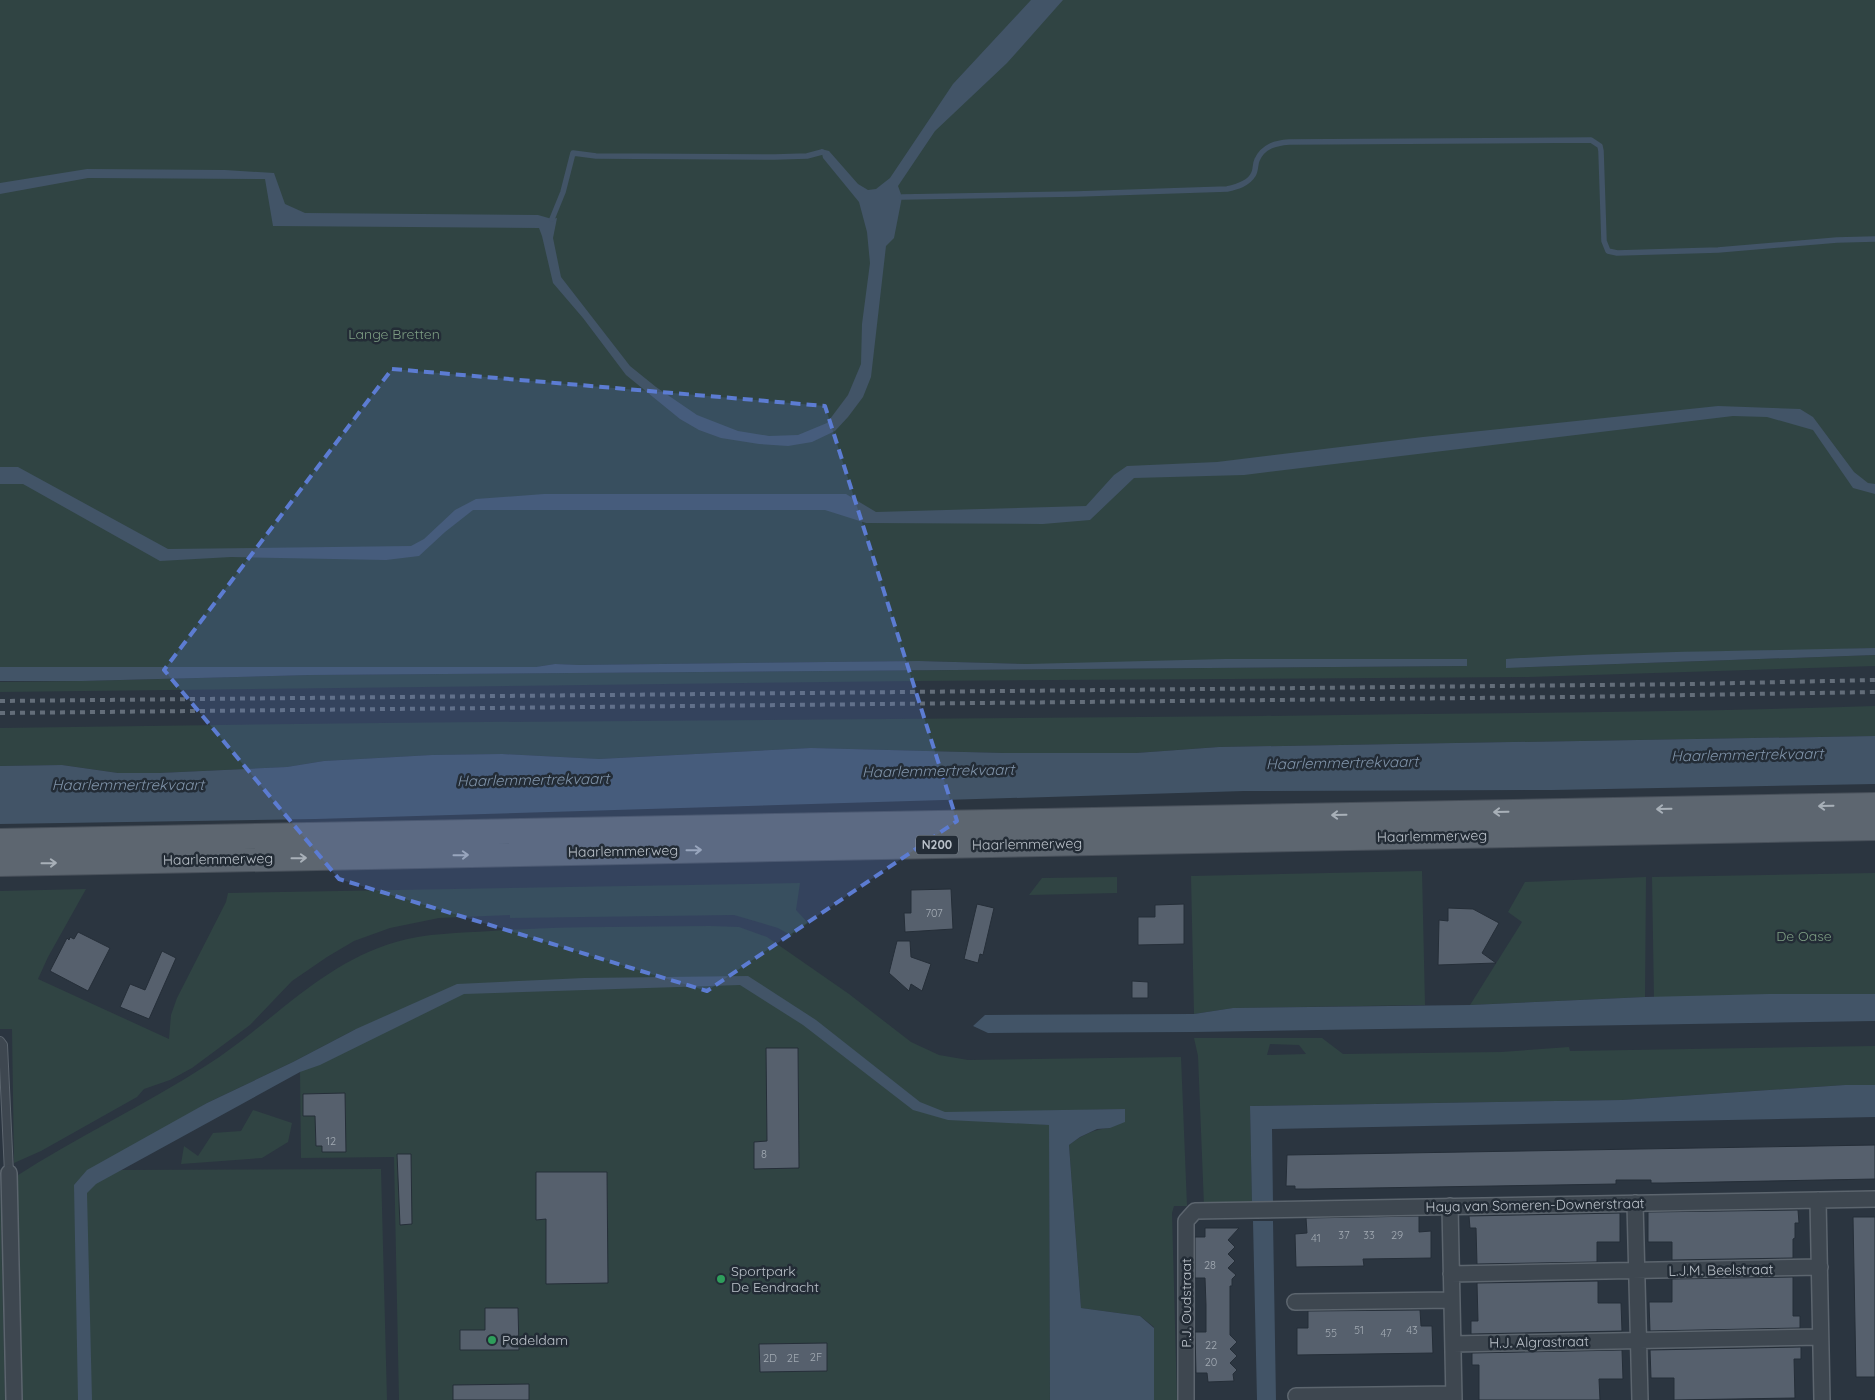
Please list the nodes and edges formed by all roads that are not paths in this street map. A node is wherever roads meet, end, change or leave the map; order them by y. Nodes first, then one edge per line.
1 (1875, 805) edge
2 (1875, 828) edge
3 (0, 841) edge
4 (0, 864) edge
5 (0, 1041) edge
6 (9, 1173) joint
7 (1875, 1199) edge
8 (1818, 1200) junction
9 (1635, 1203) junction
10 (1450, 1206) junction
11 (1195, 1210) joint
12 (1820, 1267) junction
13 (1630, 1272) junction
14 (1451, 1274) junction
15 (1452, 1300) junction
16 (1295, 1302) dead end
17 (1820, 1338) junction
18 (1631, 1340) junction
19 (1453, 1344) junction
20 (1296, 1396) dead end
21 (1454, 1397) edge
22 (14, 1400) edge
23 (1186, 1400) edge
24 (1640, 1400) edge
25 (1822, 1400) edge

1 -> 3 main road, Haarlemmerweg / N200
4 -> 2 main road, Haarlemmerweg / N200
5 - 6 lane
6 - 22 street
7 - 8 street, Haya van Someren-Downerstraat
8 - 9 street, Haya van Someren-Downerstraat
8 - 12 street
9 - 10 street, Haya van Someren-Downerstraat
9 - 13 street
10 - 11 street, Haya van Someren-Downerstraat
10 - 14 street
11 - 23 street, P.J. Oudstraat
12 - 13 street, L.J.M. Beelstraat
12 - 17 street
13 - 14 street
13 - 18 street
14 - 15 street
15 - 16 street
15 - 19 street
17 - 18 street
17 - 25 street
18 - 19 street, H.J. Algrastraat
18 - 24 street
19 - 21 street
20 - 21 street

